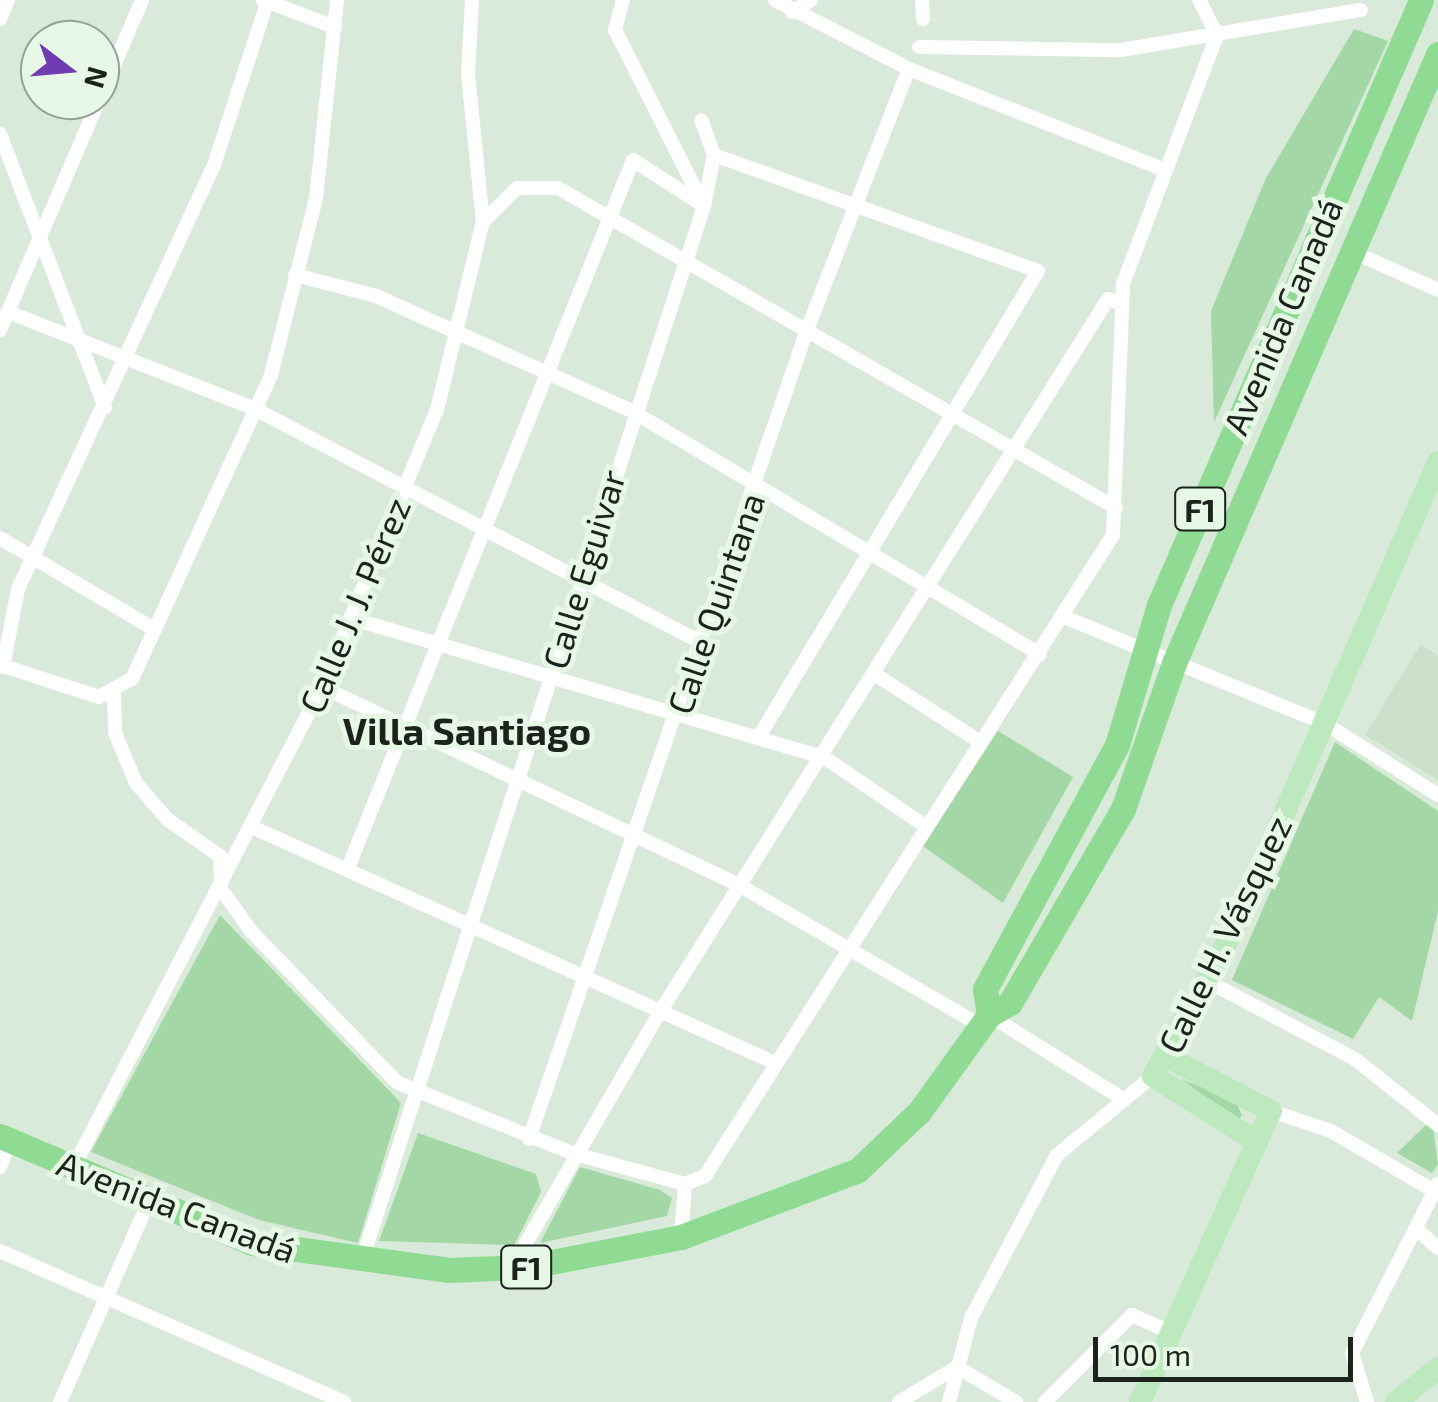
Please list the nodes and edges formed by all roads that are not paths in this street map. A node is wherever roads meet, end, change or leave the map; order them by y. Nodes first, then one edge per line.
1 (8, 0) edge
2 (142, 0) edge
3 (337, 0) edge
4 (472, 0) edge
5 (623, 0) edge
6 (775, 0) edge
7 (811, 0) edge
8 (922, 0) edge
9 (1199, 0) edge
10 (1421, 0) edge
11 (266, 1) edge
12 (1361, 10) dead end
13 (792, 12) junction
14 (0, 18) edge
15 (923, 19) dead end
16 (336, 27) junction
17 (1218, 34) junction
18 (919, 48) dead end
19 (1438, 54) edge
20 (910, 69) junction
21 (701, 120) dead end
22 (0, 134) edge
23 (714, 156) junction
24 (1166, 170) junction
25 (856, 200) junction
26 (704, 206) junction
27 (483, 222) junction
28 (605, 222) junction
29 (42, 229) junction
30 (1351, 251) junction
31 (682, 262) junction
32 (295, 275) junction
33 (1438, 290) edge
34 (1114, 302) junction
35 (8, 312) junction
36 (0, 330) edge
37 (458, 330) junction
38 (807, 330) junction
39 (81, 340) junction
40 (128, 359) junction
41 (548, 368) junction
42 (105, 408) junction
43 (254, 409) junction
44 (632, 411) junction
45 (950, 414) junction
46 (1012, 450) junction
47 (1438, 462) edge
48 (406, 482) junction
49 (756, 487) junction
50 (1116, 508) junction
51 (489, 528) junction
52 (0, 538) edge
53 (871, 552) junction
54 (32, 560) junction
55 (582, 574) junction
56 (930, 588) junction
57 (1064, 617) junction
58 (350, 618) junction
59 (154, 630) junction
60 (702, 643) junction
61 (444, 644) junction
62 (1040, 654) junction
63 (1139, 654) junction
64 (1174, 663) junction
65 (2, 666) edge
66 (550, 674) junction
67 (876, 675) junction
68 (322, 687) junction
69 (114, 692) junction
70 (677, 715) junction
71 (1324, 723) junction
72 (411, 730) junction
73 (760, 735) junction
74 (978, 741) junction
75 (825, 758) junction
76 (518, 776) junction
77 (1438, 795) edge
78 (925, 826) junction
79 (254, 828) junction
80 (632, 836) junction
81 (348, 868) junction
82 (739, 884) junction
83 (221, 888) junction
84 (471, 925) junction
85 (848, 945) junction
86 (582, 976) junction
87 (1207, 982) junction
88 (660, 1012) junction
89 (985, 1020) junction
90 (771, 1061) junction
91 (1158, 1066) junction
92 (415, 1092) junction
93 (1118, 1096) junction
94 (1270, 1111) junction
95 (1438, 1125) edge
96 (5, 1138) edge
97 (529, 1140) junction
98 (1257, 1142) junction
99 (575, 1154) junction
100 (0, 1166) edge
101 (73, 1168) junction
102 (685, 1184) junction
103 (1436, 1187) edge
104 (150, 1200) junction
105 (1419, 1231) junction
106 (682, 1237) junction
107 (1438, 1248) edge
108 (0, 1251) edge
109 (360, 1264) junction
110 (525, 1267) junction
111 (112, 1296) junction
112 (1172, 1333) junction
113 (957, 1368) junction
114 (1438, 1368) edge
115 (60, 1402) edge
116 (344, 1402) edge
117 (899, 1402) edge
118 (949, 1402) edge
119 (1016, 1402) edge
120 (1045, 1402) edge
121 (1140, 1402) edge
122 (1367, 1402) edge
123 (1396, 1402) edge

1 - 14 street
2 - 29 street
3 - 16 street
4 - 27 street, Calle J. J. Pérez
5 - 26 street
6 - 13 street
7 - 13 street
8 - 15 street
9 - 17 street
10 - 63 highway, Avenida Canadá / F1
11 - 16 street
11 - 40 street
12 - 17 street
13 - 20 street
16 - 32 street
17 - 18 street
17 - 24 street
19 - 30 highway, Avenida Canadá / F1
20 - 24 street
20 - 25 street, Calle Quintana
21 - 23 street
22 - 29 street
23 - 25 street
23 - 26 street, Calle Eguivar
24 - 34 street
25 - 38 street, Calle Quintana
25 - 45 street
26 - 28 street
26 - 31 street, Calle Eguivar
27 - 28 street
27 - 37 street, Calle J. J. Pérez
28 - 31 street
28 - 41 street
29 - 35 street
29 - 39 street
30 - 33 street
30 - 64 highway, Avenida Canadá / F1
31 - 38 street
31 - 44 street, Calle Eguivar
32 - 37 street
32 - 43 street
34 - 46 street
34 - 50 street
35 - 36 street
35 - 39 street
37 - 41 street
37 - 48 street, Calle J. J. Pérez
38 - 45 street
38 - 49 street, Calle Quintana
39 - 40 street
39 - 42 street
40 - 42 street
40 - 43 street
41 - 44 street
41 - 51 street
42 - 54 street
43 - 48 street
43 - 59 street
44 - 49 street
44 - 55 street, Calle Eguivar
45 - 46 street
45 - 53 street
46 - 50 street
46 - 56 street
47 - 71 main road, Calle H. Vásquez
48 - 51 street
48 - 58 street, Calle J. J. Pérez
49 - 53 street
49 - 60 street, Calle Quintana
50 - 57 street
51 - 55 street
51 - 61 street
52 - 54 street
53 - 56 street
53 - 73 street
54 - 59 street
54 - 65 street
55 - 60 street
55 - 66 street, Calle Eguivar
56 - 62 street
56 - 67 street
57 - 62 street
57 - 63 street
58 - 61 street
58 - 68 street, Calle J. J. Pérez
59 - 69 street
60 - 70 street, Calle Quintana
61 - 66 street
61 - 72 street
62 - 74 street
63 - 64 street
63 - 89 highway, Avenida Canadá / F1
64 - 71 street
64 - 89 highway, Avenida Canadá / F1
65 - 69 street
66 - 70 street
66 - 76 street, Calle Eguivar
67 - 74 street
67 - 75 street
68 - 72 street
68 - 79 street, Calle J. J. Pérez
69 - 83 street
70 - 73 street
70 - 80 street, Calle Quintana
71 - 77 street
71 - 87 main road, Calle H. Vásquez
72 - 76 street
72 - 81 street
73 - 75 street
74 - 78 street
75 - 78 street
75 - 82 street
76 - 80 street
76 - 84 street, Calle Eguivar
78 - 85 street
79 - 81 street
79 - 83 street, Calle J. J. Pérez
80 - 82 street
80 - 86 street, Calle Quintana
81 - 84 street
82 - 85 street
82 - 88 street
83 - 92 street
83 - 101 street, Calle J. J. Pérez
84 - 86 street
84 - 92 street, Calle Eguivar
85 - 89 street
85 - 90 street
86 - 88 street
86 - 97 street, Calle Quintana
87 - 91 main road, Calle H. Vásquez
87 - 95 street
88 - 90 street
88 - 99 street
89 - 93 street
89 - 106 highway, Avenida Canadá / F1
90 - 102 street
91 - 93 street, Calle H. Vásquez
91 - 94 main road
91 - 98 main road
92 - 97 street
92 - 109 street, Calle Eguivar
93 - 113 street, Calle H. Vásquez
94 - 98 main road
94 - 103 street
96 - 100 street
96 - 101 highway, Avenida Canadá / F1
97 - 99 street
98 - 112 main road
99 - 102 street
99 - 110 street
101 - 104 highway, Avenida Canadá / F1
102 - 106 street
103 - 105 street
104 - 109 highway, Avenida Canadá / F1
104 - 111 street
105 - 107 street
105 - 122 street
106 - 110 highway, Avenida Canadá / F1
108 - 111 street
109 - 110 highway, Avenida Canadá / F1
111 - 115 street
111 - 116 street
112 - 120 street
112 - 121 main road
113 - 117 street
113 - 118 street, Calle H. Vásquez
113 - 119 street
114 - 123 main road

